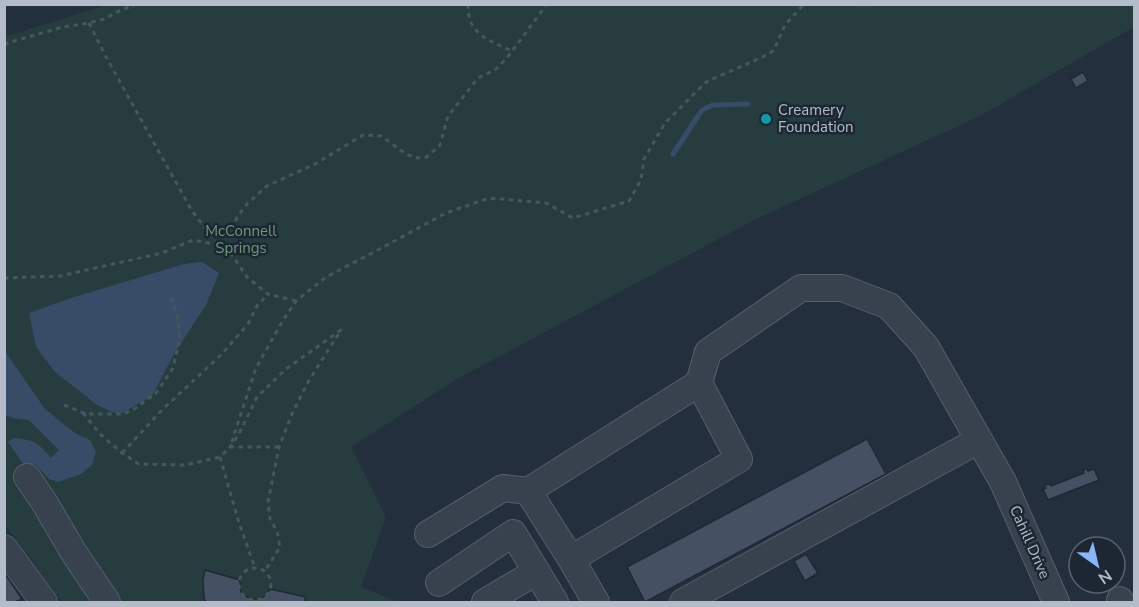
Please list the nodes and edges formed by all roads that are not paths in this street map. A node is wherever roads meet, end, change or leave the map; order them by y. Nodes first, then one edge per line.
1 (699, 383) junction
2 (979, 440) junction
3 (27, 477) dead end
4 (528, 491) junction
5 (428, 534) dead end
6 (4, 548) edge
7 (571, 559) junction
8 (536, 572) junction
9 (439, 583) dead end
10 (44, 603) edge
11 (107, 603) edge
12 (485, 603) edge
13 (555, 603) edge
14 (596, 603) edge
15 (683, 603) edge
16 (1056, 603) edge

1 - 2 street, Cahill Drive
1 - 4 street
1 - 7 street
2 - 15 street
2 - 16 street, Cahill Drive
3 - 11 street
4 - 5 street
4 - 7 street
6 - 10 street
7 - 14 street
8 - 9 street
8 - 12 street
8 - 13 street

